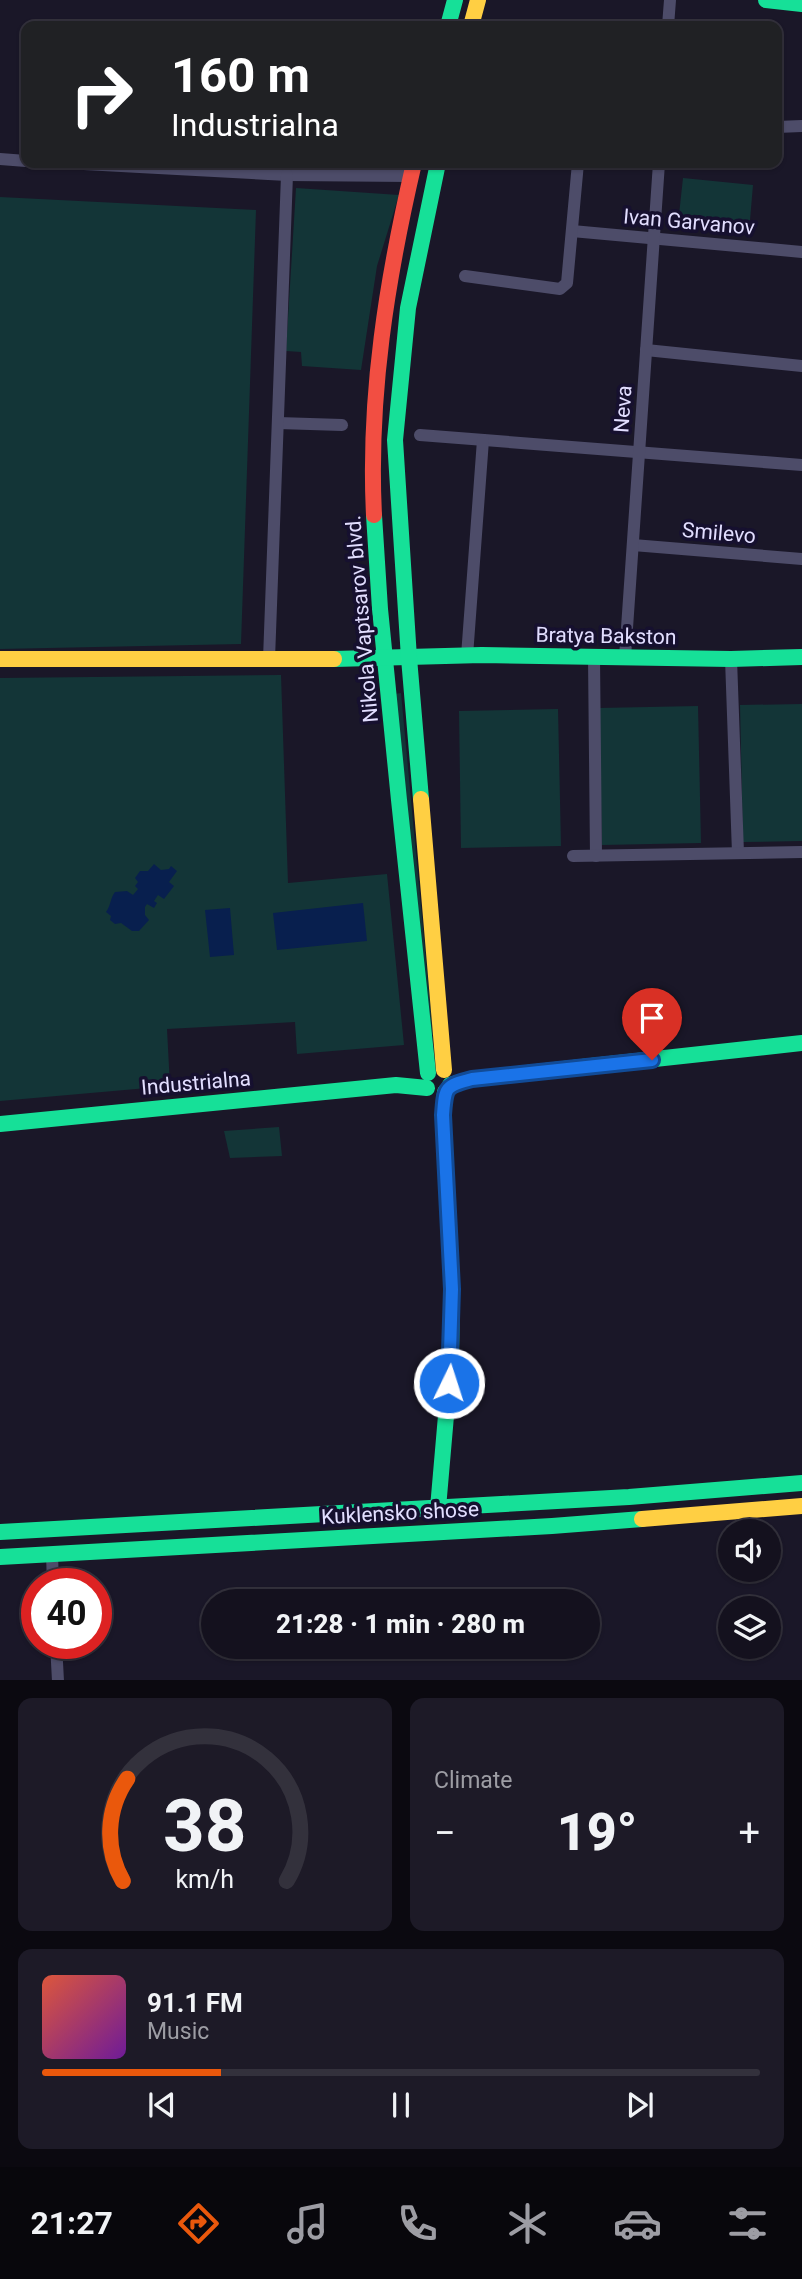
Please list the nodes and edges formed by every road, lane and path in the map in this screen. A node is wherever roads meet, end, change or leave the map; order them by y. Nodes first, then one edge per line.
1 (455, 0) edge
2 (478, 0) edge
3 (670, 0) edge
4 (766, 0) edge
5 (802, 4) edge
6 (449, 21) edge
7 (472, 21) edge
8 (668, 21) edge
9 (802, 126) edge
10 (782, 127) edge
11 (0, 159) edge
12 (21, 161) edge
13 (158, 168) edge
14 (437, 168) edge
15 (578, 168) edge
16 (659, 168) edge
17 (413, 169) edge
18 (287, 175) junction
19 (572, 231) junction
20 (654, 238) junction
21 (802, 252) edge
22 (465, 276) dead end
23 (646, 350) junction
24 (802, 366) edge
25 (278, 423) junction
26 (342, 425) dead end
27 (419, 435) dead end
28 (483, 440) junction
29 (639, 451) junction
30 (802, 465) edge
31 (633, 545) junction
32 (802, 559) edge
33 (467, 656) junction
34 (594, 657) junction
35 (625, 657) junction
36 (802, 657) edge
37 (409, 658) junction
38 (0, 659) edge
39 (269, 659) junction
40 (385, 659) junction
41 (731, 659) junction
42 (802, 852) edge
43 (738, 853) junction
44 (573, 856) dead end
45 (596, 856) junction
46 (802, 1043) edge
47 (438, 1082) junction
48 (0, 1124) edge
49 (802, 1483) edge
50 (802, 1506) edge
51 (438, 1508) junction
52 (0, 1532) edge
53 (52, 1554) junction
54 (0, 1557) edge
55 (52, 1568) edge
56 (57, 1659) edge
57 (58, 1680) edge

1 - 6 street
2 - 7 street
3 - 8 street
4 - 5 street
9 - 10 street
11 - 12 street
13 - 18 street
14 - 37 street, Nikola Vaptsarov blvd.
15 - 19 street
16 - 20 street, Neva
17 - 18 street
17 - 40 street, Nikola Vaptsarov blvd.
18 - 25 street
19 - 20 street, Ivan Garvanov
19 - 22 street
20 - 21 street, Ivan Garvanov
20 - 23 street, Neva
23 - 24 street
23 - 29 street, Neva
25 - 26 street
25 - 39 street
27 - 28 street
28 - 29 street
28 - 33 street
29 - 30 street
29 - 31 street, Neva
31 - 32 street, Smilevo
31 - 35 street, Neva
33 - 34 street, Bratya Bakston
33 - 37 street, Bratya Bakston
34 - 35 street, Bratya Bakston
34 - 45 street
35 - 41 street, Bratya Bakston
36 - 41 street, Bratya Bakston
37 - 40 street, Bratya Bakston
37 - 47 street, Nikola Vaptsarov blvd.
38 - 39 street
39 - 40 street
40 - 47 street, Nikola Vaptsarov blvd.
41 - 43 street
42 - 43 street
43 - 45 street
44 - 45 street
46 - 47 street, Industrialna
47 - 48 street, Industrialna
47 - 51 street, Nikola Vaptsarov blvd.
49 - 51 street, Kuklensko shose
50 - 53 street, Kuklensko shose
51 - 52 street, Kuklensko shose
53 - 54 street, Kuklensko shose
53 - 55 street
56 - 57 street

